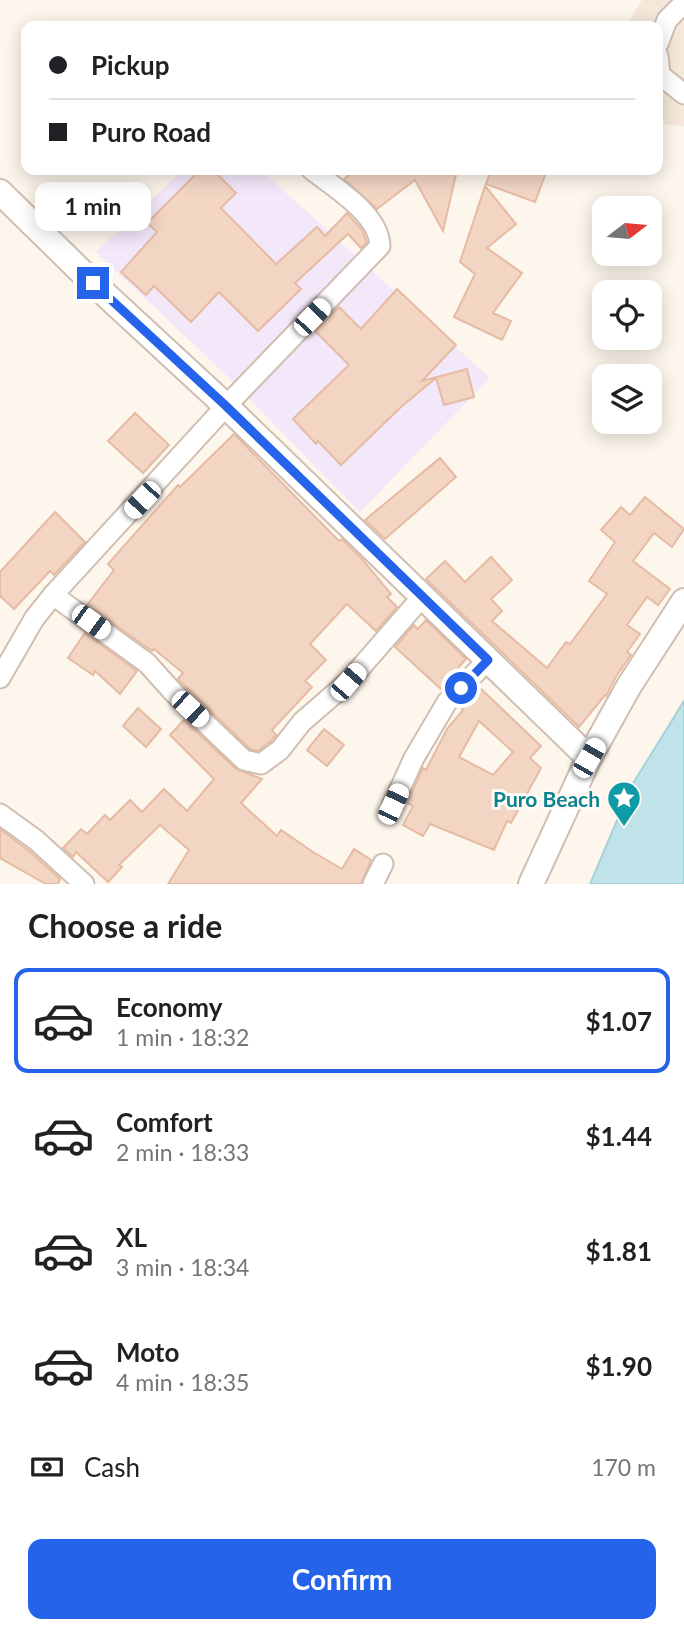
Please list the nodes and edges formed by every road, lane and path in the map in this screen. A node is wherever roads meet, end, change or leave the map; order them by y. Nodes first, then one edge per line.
1 (684, 3) edge
2 (663, 31) edge
3 (663, 77) edge
4 (684, 94) edge
5 (318, 175) edge
6 (0, 192) edge
7 (226, 406) junction
8 (54, 595) junction
9 (422, 597) junction
10 (684, 601) edge
11 (488, 660) junction
12 (0, 678) edge
13 (589, 758) junction
14 (393, 804) dead end
15 (0, 814) edge
16 (383, 864) dead end
17 (84, 884) edge
18 (373, 884) edge
19 (531, 884) edge

1 - 2 street
3 - 4 street
5 - 7 street
6 - 7 street
7 - 8 street
7 - 9 street
8 - 9 street
8 - 12 street
9 - 11 street
10 - 13 street
11 - 13 street
11 - 14 street
13 - 19 street
15 - 17 street
16 - 18 street

